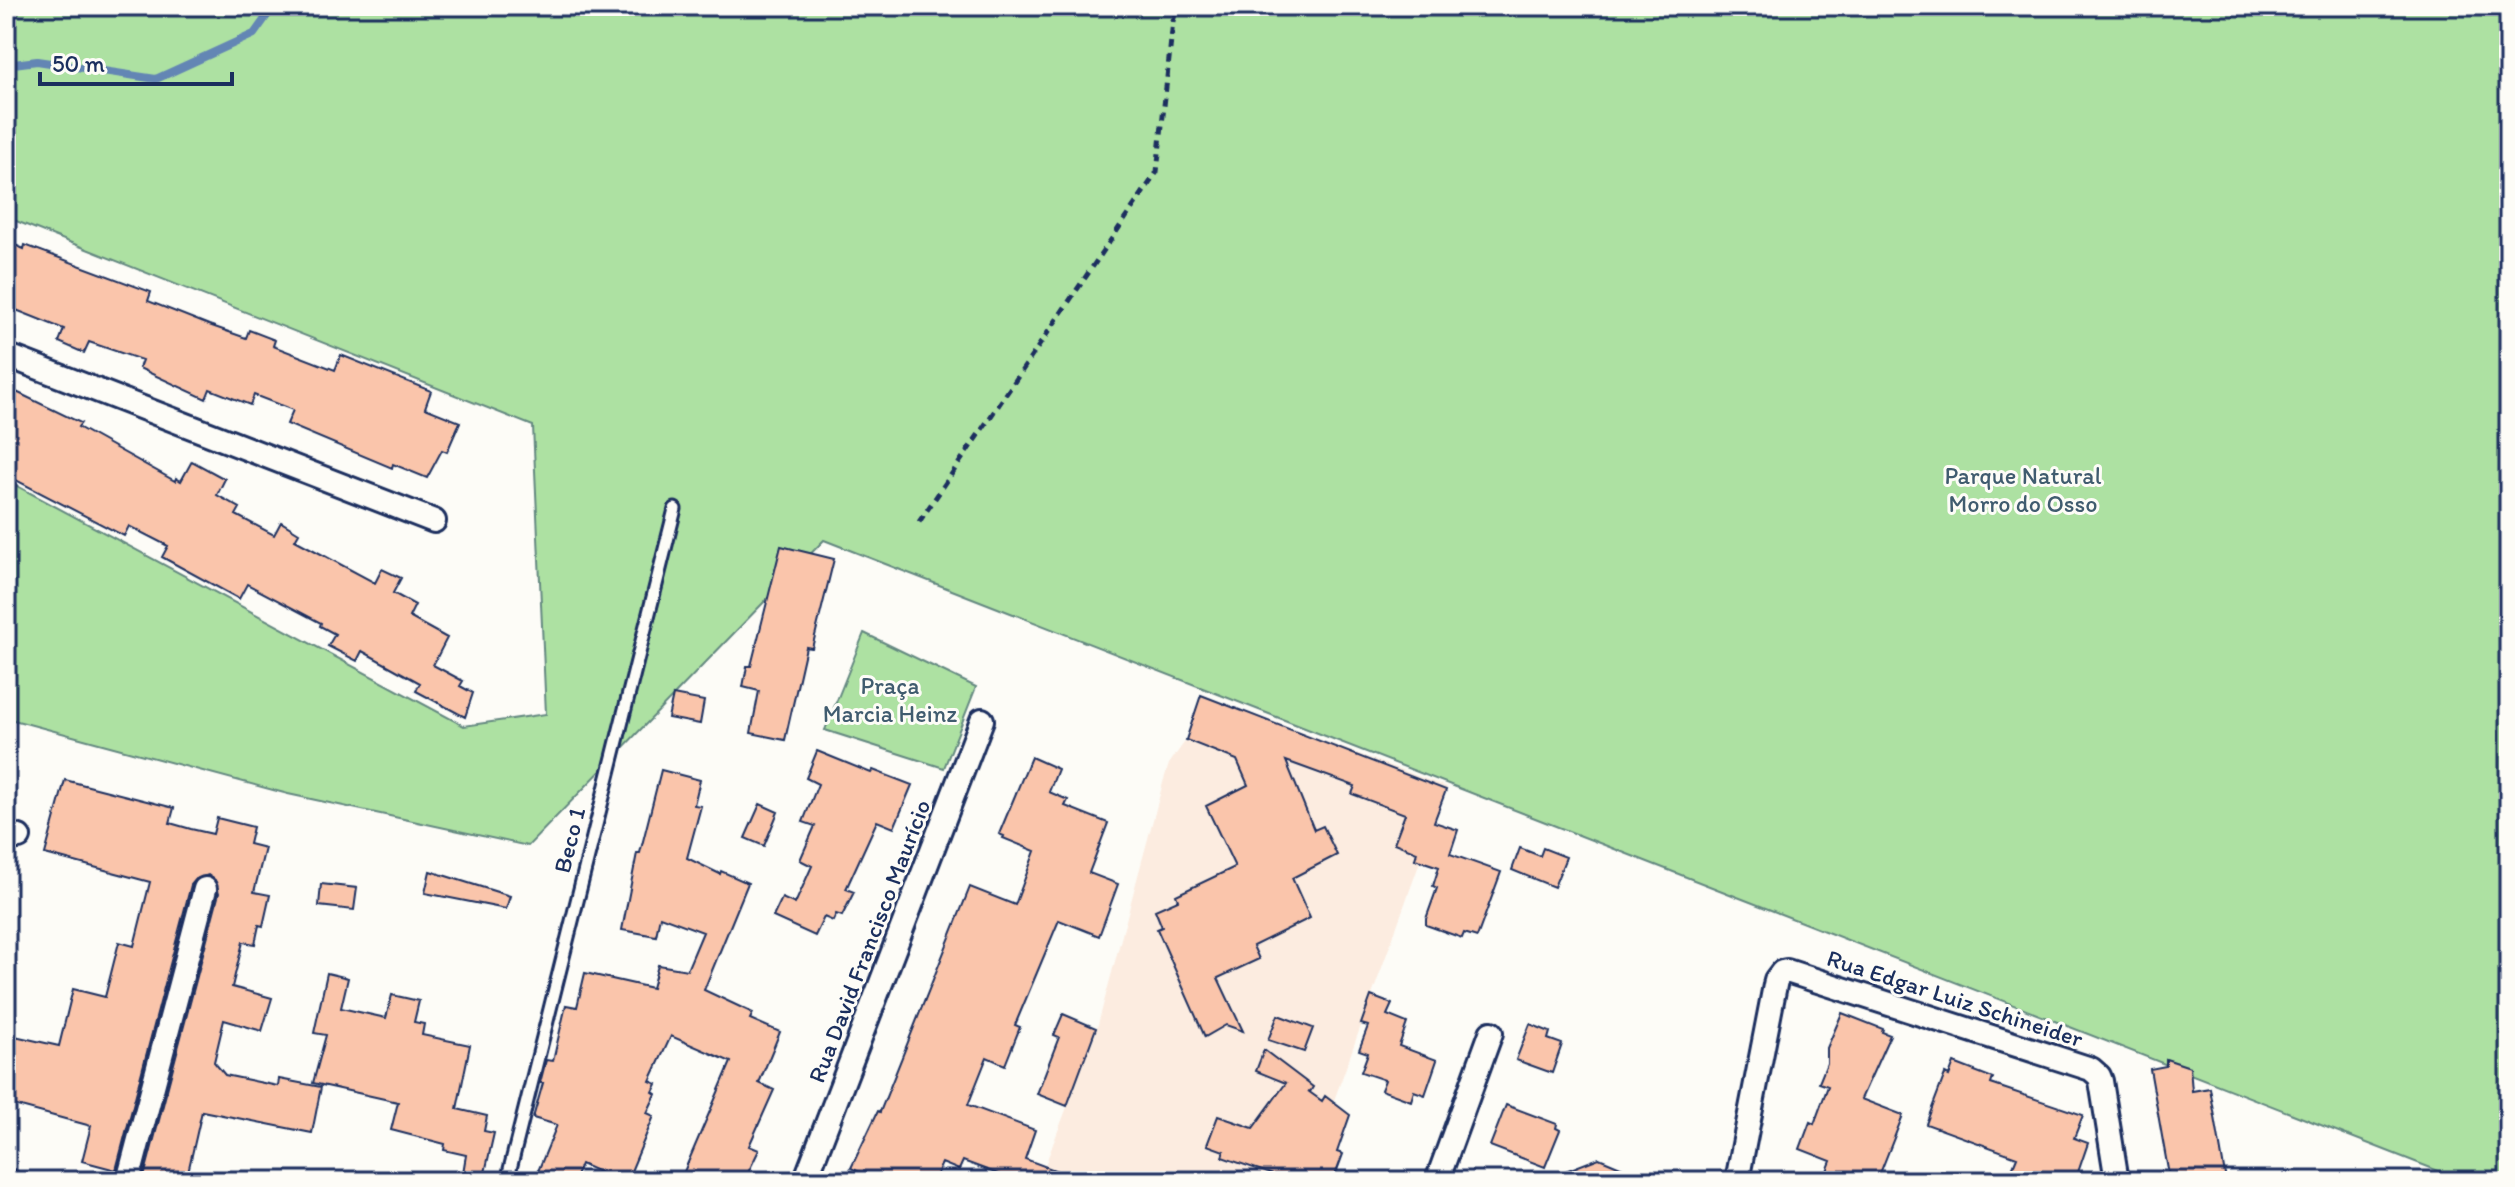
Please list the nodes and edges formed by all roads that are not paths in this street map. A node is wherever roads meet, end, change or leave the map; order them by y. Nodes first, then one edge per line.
1 (6, 355) edge
2 (675, 509) dead end
3 (434, 521) dead end
4 (982, 720) dead end
5 (205, 889) dead end
6 (1491, 1033) dead end
7 (128, 1181) edge
8 (507, 1181) edge
9 (805, 1181) edge
10 (1437, 1181) edge
11 (1737, 1181) edge
12 (2117, 1181) edge

1 - 3 street
2 - 8 lane, Beco 1
4 - 9 street, Rua David Francisco Maurício
5 - 7 street
6 - 10 street
11 - 12 street, Rua Edgar Luiz Schineider

